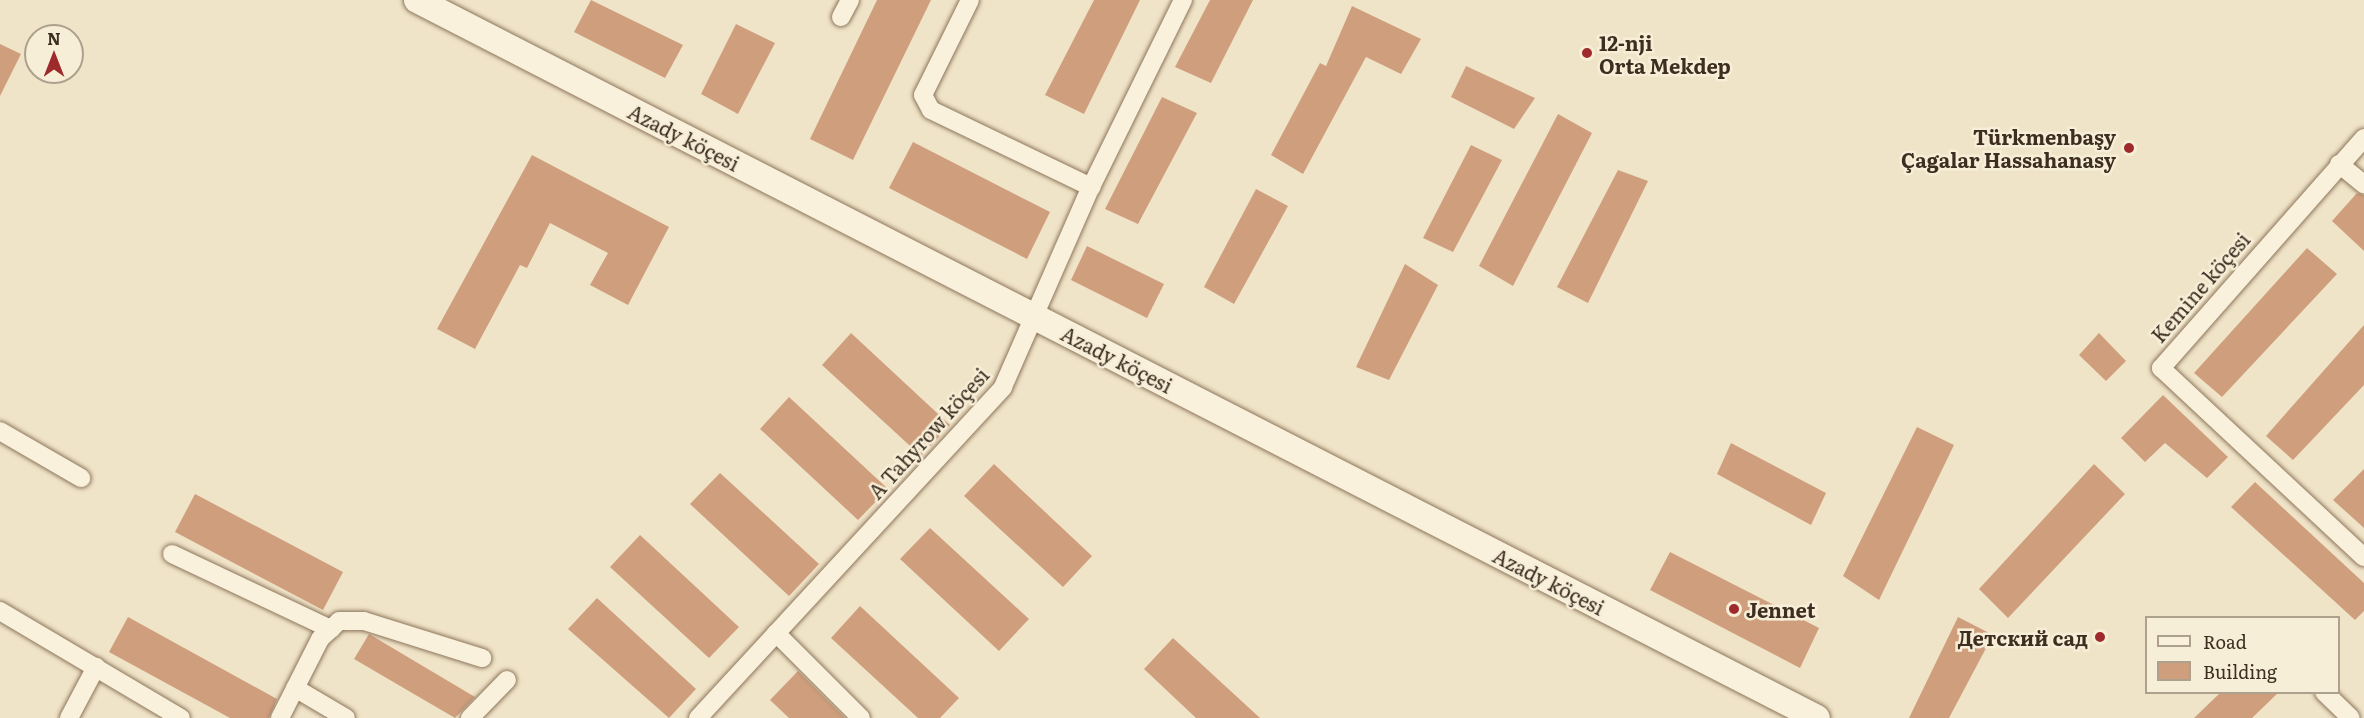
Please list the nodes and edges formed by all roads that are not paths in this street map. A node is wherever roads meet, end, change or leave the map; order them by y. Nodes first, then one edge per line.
1 (417, 0) edge
2 (850, 0) edge
3 (970, 0) edge
4 (1183, 0) edge
5 (841, 17) dead end
6 (2364, 138) edge
7 (2339, 164) junction
8 (2364, 184) edge
9 (1091, 187) junction
10 (1035, 317) junction
11 (0, 431) edge
12 (81, 478) dead end
13 (172, 554) dead end
14 (2364, 557) edge
15 (0, 611) edge
16 (331, 629) junction
17 (776, 633) junction
18 (482, 658) dead end
19 (96, 667) junction
20 (507, 680) dead end
21 (295, 688) junction
22 (2325, 694) edge
23 (69, 718) edge
24 (181, 718) edge
25 (279, 718) edge
26 (346, 718) edge
27 (470, 718) edge
28 (698, 718) edge
29 (861, 718) edge
30 (1816, 718) edge
31 (2350, 718) edge

1 - 10 main road, Azady köçesi
2 - 5 street
3 - 9 street
4 - 9 street, A Tahyrow köçesi
6 - 7 street, Kemine köçesi
7 - 8 street
7 - 14 street, Kemine köçesi
9 - 10 street, A Tahyrow köçesi
10 - 17 street, A Tahyrow köçesi
10 - 30 main road, Azady köçesi
11 - 12 street
13 - 16 street
15 - 19 street
16 - 18 street
16 - 21 street
17 - 28 street, A Tahyrow köçesi
17 - 29 street
19 - 23 street
19 - 24 street
20 - 27 street
21 - 25 street
21 - 26 street
22 - 31 street

